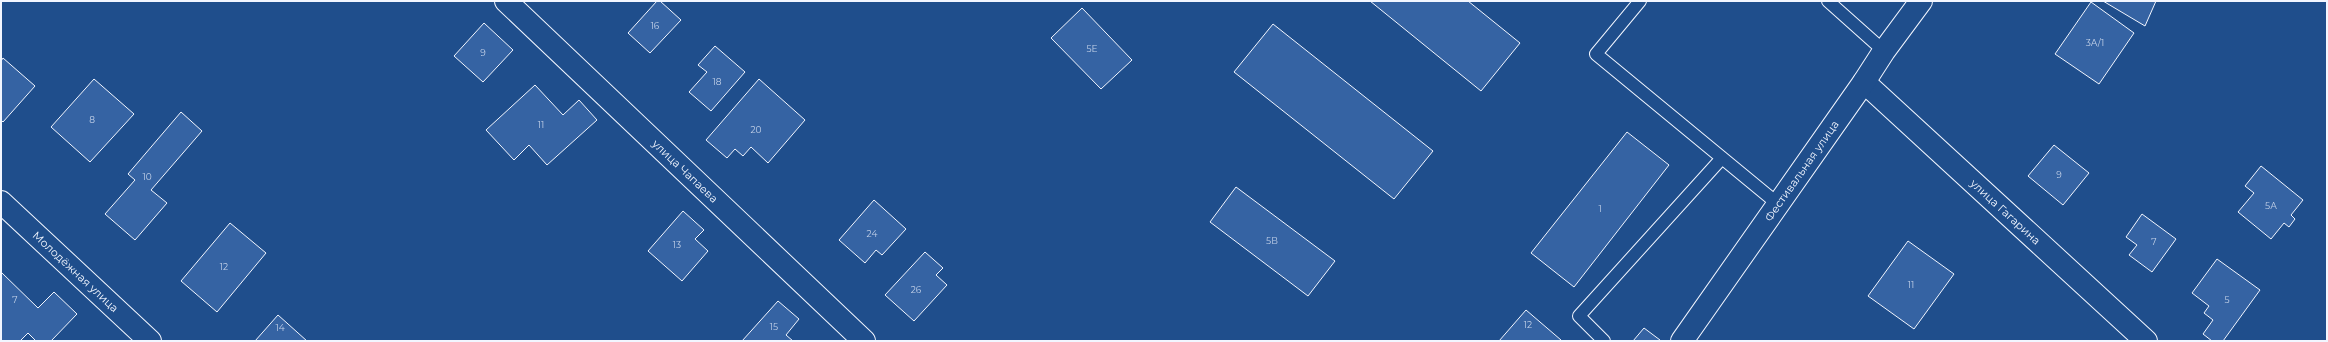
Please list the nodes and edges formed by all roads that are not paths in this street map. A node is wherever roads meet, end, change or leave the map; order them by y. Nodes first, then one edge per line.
1 (506, 1) edge
2 (1640, 1) edge
3 (1828, 1) edge
4 (1921, 1) edge
5 (1884, 51) junction
6 (1864, 82) junction
7 (1722, 158) junction
8 (1, 202) edge
9 (1778, 204) junction
10 (2136, 338) edge
11 (150, 341) edge
12 (864, 341) edge
13 (1604, 341) edge
14 (1682, 341) edge

1 - 12 street, улица Чапаева
2 - 7 lane
3 - 5 lane
4 - 5 street, Фестивальная улица
5 - 6 street, Фестивальная улица
6 - 9 street, Фестивальная улица
6 - 10 street, улица Гагарина
7 - 9 lane
7 - 13 lane
8 - 11 street, Молодёжная улица
9 - 14 street, Фестивальная улица

